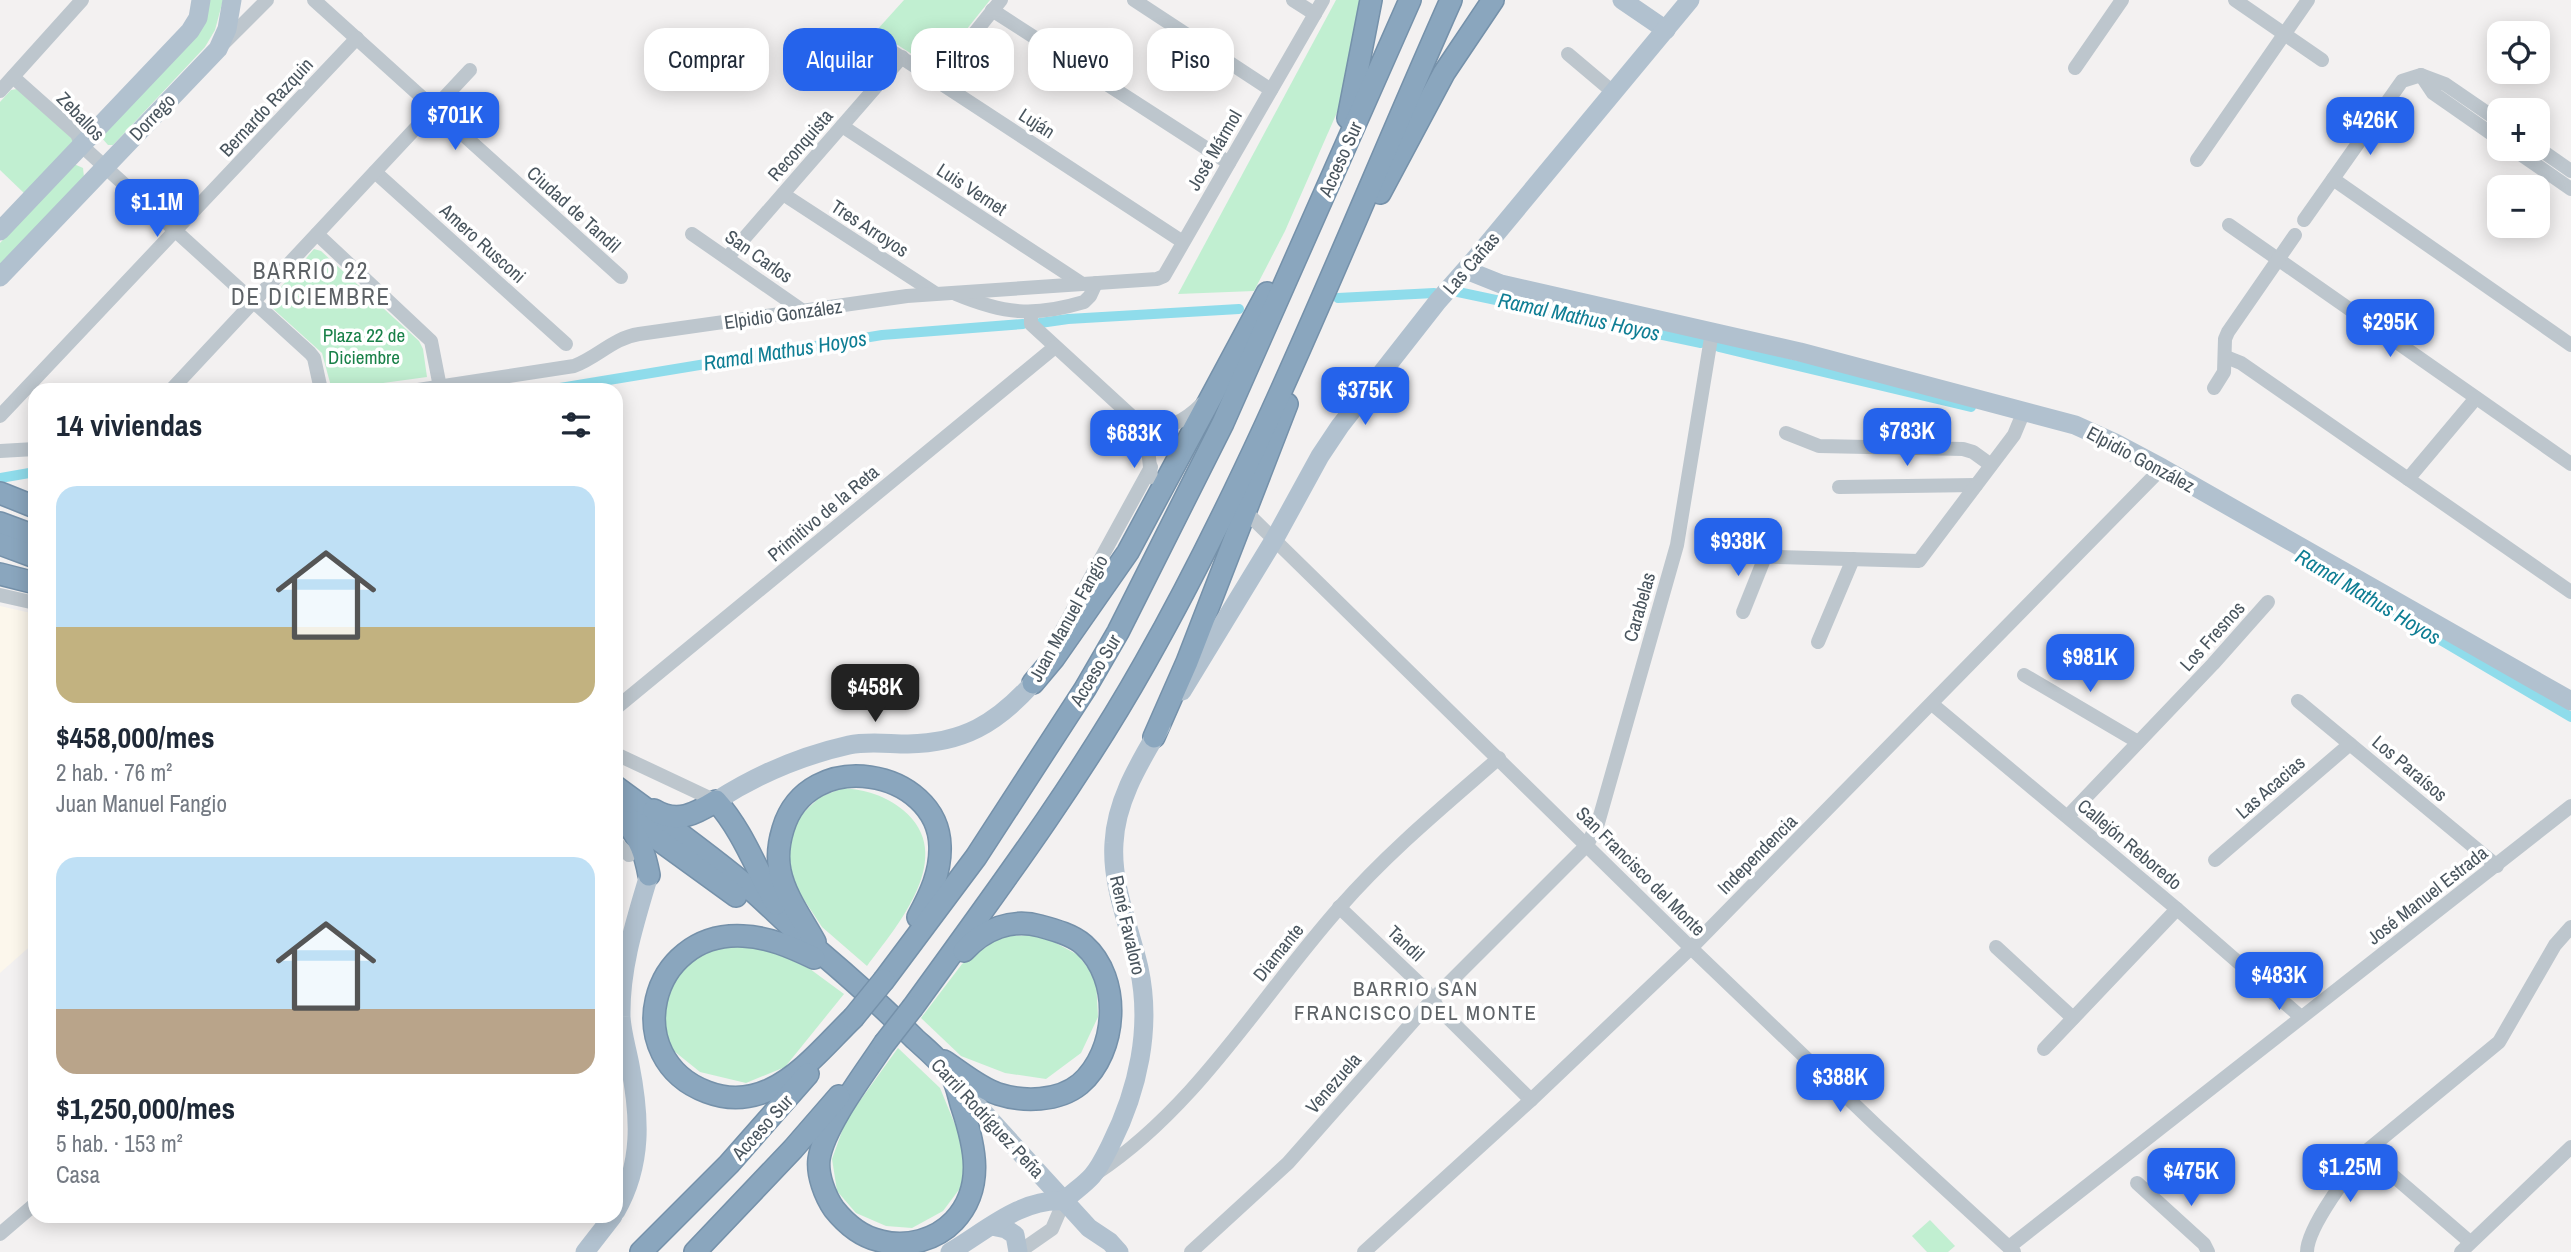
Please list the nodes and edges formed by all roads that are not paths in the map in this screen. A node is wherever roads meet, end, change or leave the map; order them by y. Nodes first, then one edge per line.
1 (82, 0) edge
2 (201, 0) edge
3 (232, 0) edge
4 (267, 0) edge
5 (314, 0) edge
6 (1134, 0) edge
7 (1293, 0) edge
8 (1323, 0) edge
9 (1371, 0) edge
10 (1410, 0) edge
11 (1451, 0) edge
12 (1493, 0) edge
13 (1622, 0) edge
14 (1690, 0) edge
15 (2122, 0) edge
16 (2235, 0) edge
17 (2308, 0) edge
18 (997, 5) edge
19 (1315, 14) junction
20 (979, 28) edge
21 (1666, 30) junction
22 (2284, 34) junction
23 (357, 38) junction
24 (218, 49) junction
25 (897, 54) edge
26 (1568, 54) dead end
27 (902, 57) junction
28 (2322, 60) dead end
29 (911, 63) edge
30 (2075, 68) dead end
31 (470, 70) dead end
32 (2421, 75) junction
33 (13, 76) junction
34 (1271, 90) junction
35 (0, 91) edge
36 (954, 91) edge
37 (1613, 92) junction
38 (434, 109) junction
39 (2487, 113) edge
40 (842, 126) junction
41 (2487, 131) edge
42 (82, 146) junction
43 (2197, 160) dead end
44 (2540, 161) edge
45 (1229, 163) junction
46 (104, 166) junction
47 (2562, 171) edge
48 (375, 172) junction
49 (2333, 179) junction
50 (1332, 180) junction
51 (2571, 189) edge
52 (783, 194) junction
53 (1318, 207) junction
54 (2304, 220) dead end
55 (2229, 225) dead end
56 (0, 231) edge
57 (175, 232) junction
58 (317, 234) junction
59 (692, 234) dead end
60 (2295, 235) dead end
61 (1183, 242) junction
62 (727, 258) junction
63 (2278, 259) junction
64 (1466, 270) junction
65 (0, 277) edge
66 (621, 277) dead end
67 (1157, 279) joint
68 (1089, 283) junction
69 (952, 292) junction
70 (935, 293) junction
71 (1323, 296) junction
72 (253, 303) junction
73 (803, 311) junction
74 (1031, 312) junction
75 (1712, 332) junction
76 (566, 344) dead end
77 (2571, 345) edge
78 (1055, 346) junction
79 (2226, 357) junction
80 (31, 383) edge
81 (178, 383) edge
82 (319, 383) edge
83 (439, 383) edge
84 (466, 383) edge
85 (28, 387) edge
86 (2214, 388) dead end
87 (1216, 389) junction
88 (2476, 398) junction
89 (2024, 411) junction
90 (0, 416) edge
91 (1140, 424) junction
92 (1786, 433) dead end
93 (28, 449) edge
94 (0, 451) edge
95 (2571, 464) edge
96 (1991, 465) junction
97 (1151, 467) junction
98 (2162, 468) junction
99 (2408, 479) junction
100 (1976, 485) junction
101 (1839, 486) dead end
102 (0, 493) edge
103 (28, 504) edge
104 (1246, 512) junction
105 (1151, 513) junction
106 (0, 523) edge
107 (28, 533) edge
108 (1274, 540) junction
109 (0, 544) edge
110 (28, 554) edge
111 (1705, 555) dead end
112 (1765, 557) junction
113 (1853, 559) junction
114 (0, 573) edge
115 (28, 581) edge
116 (2571, 592) edge
117 (0, 595) edge
118 (28, 601) edge
119 (2268, 602) dead end
120 (1743, 612) dead end
121 (1818, 642) dead end
122 (2024, 675) dead end
123 (1033, 683) junction
124 (2298, 701) dead end
125 (2571, 701) edge
126 (623, 703) edge
127 (1932, 704) junction
128 (1154, 737) junction
129 (2138, 742) junction
130 (2350, 744) junction
131 (623, 757) edge
132 (1499, 758) junction
133 (716, 801) junction
134 (623, 802) edge
135 (623, 804) edge
136 (2571, 806) edge
137 (623, 809) edge
138 (2067, 816) junction
139 (1587, 845) junction
140 (623, 849) edge
141 (629, 855) dead end
142 (2215, 860) dead end
143 (2497, 866) junction
144 (649, 875) joint
145 (1339, 907) junction
146 (2177, 909) junction
147 (2571, 927) edge
148 (792, 929) junction
149 (1996, 947) dead end
150 (1691, 948) junction
151 (821, 953) junction
152 (847, 975) junction
153 (884, 980) junction
154 (623, 982) edge
155 (1432, 1000) junction
156 (913, 1007) junction
157 (2301, 1017) junction
158 (853, 1018) junction
159 (2073, 1018) junction
160 (623, 1031) edge
161 (884, 1044) junction
162 (922, 1046) junction
163 (2043, 1049) dead end
164 (952, 1078) junction
165 (1531, 1100) junction
166 (2571, 1147) edge
167 (2369, 1149) junction
168 (1093, 1175) junction
169 (2137, 1183) dead end
170 (623, 1196) edge
171 (1064, 1200) junction
172 (28, 1210) edge
173 (607, 1223) edge
174 (989, 1228) junction
175 (1089, 1228) junction
176 (0, 1234) edge
177 (2465, 1247) edge
178 (2012, 1250) edge
179 (584, 1252) edge
180 (642, 1252) edge
181 (695, 1252) edge
182 (950, 1252) edge
183 (984, 1252) edge
184 (1018, 1252) edge
185 (1100, 1252) edge
186 (1119, 1252) edge
187 (1191, 1252) edge
188 (1364, 1252) edge
189 (2208, 1252) edge
190 (2307, 1252) edge

1 - 33 street
2 - 42 main road, Dorrego
3 - 24 main road, Dorrego
4 - 24 street, Dorrego
5 - 23 street, Ciudad de Tandil
6 - 34 street
7 - 19 street
8 - 19 street, José Mármol
9 - 50 highway
10 - 50 highway, Acceso Sur
11 - 71 highway, Acceso Sur
12 - 71 highway
13 - 21 main road
14 - 21 main road, Las Cañas
15 - 30 street
16 - 22 street
17 - 22 street
18 - 20 street
18 - 45 street
19 - 34 street, José Mármol
21 - 37 main road, Las Cañas
22 - 28 street
22 - 43 street
23 - 38 street, Ciudad de Tandil
23 - 57 street, Bernardo Razquin
24 - 46 main road, Dorrego
25 - 27 street, Luján
26 - 37 street
27 - 29 street, Luján
27 - 40 street, Reconquista
31 - 38 street
32 - 39 street
32 - 41 street
32 - 49 street
33 - 35 street
33 - 42 street, Zeballos
34 - 45 street, José Mármol
36 - 61 street, Luján
37 - 64 main road, Las Cañas
38 - 48 street
38 - 66 street, Ciudad de Tandil
40 - 52 street, Reconquista
40 - 68 street, Luis Vernet
42 - 46 street, Zeballos
42 - 56 main road, Dorrego
44 - 47 street
45 - 61 street, José Mármol
46 - 57 street, Zeballos
46 - 65 main road, Dorrego
47 - 51 street
48 - 58 street
48 - 76 street, Amero Rusconi
49 - 54 street
49 - 77 street
50 - 53 highway, Acceso Sur
52 - 62 street, Reconquista
52 - 70 street, Tres Arroyos
53 - 87 highway
53 - 153 highway, Acceso Sur
55 - 63 street
57 - 72 street, Zeballos
57 - 80 street, Bernardo Razquin
58 - 72 street
58 - 83 street
59 - 62 street, San Carlos
60 - 63 street
61 - 67 street, José Mármol
62 - 73 street, San Carlos
63 - 79 street
63 - 88 street
64 - 75 main road, Elpidio González
64 - 108 main road, Las Cañas
67 - 68 street, Elpidio González
68 - 69 street, Elpidio González
68 - 74 street
69 - 70 street, Elpidio González
69 - 74 street
70 - 73 street, Elpidio González
71 - 104 highway
71 - 156 highway, Acceso Sur
72 - 81 street
72 - 82 street, Zeballos
73 - 84 street, Elpidio González
74 - 78 street
75 - 89 main road, Elpidio González
75 - 139 street, Carabelas
78 - 91 street
78 - 126 street, Primitivo de la Reta
79 - 86 street
79 - 99 street
85 - 90 street, Bernardo Razquin
87 - 91 street
87 - 105 highway
88 - 95 street
88 - 99 street
89 - 96 street
89 - 98 main road, Elpidio González
91 - 97 street
92 - 96 street
93 - 94 street
96 - 100 street
97 - 105 street
97 - 123 street, Juan Manuel Fangio
98 - 125 main road, Elpidio González
98 - 127 street, Independencia
99 - 116 street
100 - 101 street
100 - 113 street
102 - 103 highway
104 - 108 street, San Francisco del Monte
104 - 128 highway
105 - 123 highway
106 - 107 highway
108 - 128 main road, René Favaloro
108 - 132 street, San Francisco del Monte
109 - 110 highway
111 - 112 street
112 - 113 street
112 - 120 street
113 - 121 street
114 - 115 highway
117 - 118 street
119 - 129 street, Los Fresnos
122 - 129 street
123 - 133 main road, Juan Manuel Fangio
124 - 130 street, Los Paraísos
127 - 138 street, Callejón Reboredo
127 - 150 street, Independencia
128 - 168 main road, René Favaloro
129 - 138 street, Los Fresnos
130 - 142 street, Las Acacias
130 - 143 street, Los Paraísos
131 - 133 street
132 - 139 street, San Francisco del Monte
132 - 145 street, Diamante
133 - 134 highway
133 - 148 highway
135 - 148 highway
136 - 143 street, José Manuel Estrada
137 - 144 highway
138 - 146 street, Callejón Reboredo
139 - 150 street, San Francisco del Monte
139 - 155 street, Venezuela
140 - 141 street
143 - 157 street, José Manuel Estrada
144 - 154 main road
145 - 155 street, Tandil
145 - 168 street, Diamante
146 - 157 street, Callejón Reboredo
146 - 159 street
147 - 167 street
148 - 151 highway
149 - 159 street
150 - 165 street, Independencia
150 - 178 street, San Francisco del Monte
151 - 152 highway
151 - 153 highway
152 - 158 highway
152 - 162 highway, Carril Rodríguez Peña
153 - 158 highway, Acceso Sur, bridge
155 - 165 street, Tandil
155 - 187 street, Venezuela
156 - 161 highway, Acceso Sur, bridge
156 - 162 highway
157 - 178 street, José Manuel Estrada
158 - 180 highway, Acceso Sur
159 - 163 street
160 - 170 main road
161 - 164 highway
161 - 181 highway, Acceso Sur
162 - 164 highway, Carril Rodríguez Peña
164 - 171 main road, Carril Rodríguez Peña
165 - 188 street, Independencia
166 - 177 street
167 - 177 street
167 - 190 street
168 - 171 main road, René Favaloro
169 - 189 street
171 - 174 main road
171 - 175 main road, Carril Rodríguez Peña
171 - 184 street
172 - 176 street
173 - 179 main road
174 - 182 main road
174 - 183 main road
174 - 184 main road
175 - 185 main road, Carril Rodríguez Peña
175 - 186 main road, Carril Rodríguez Peña

